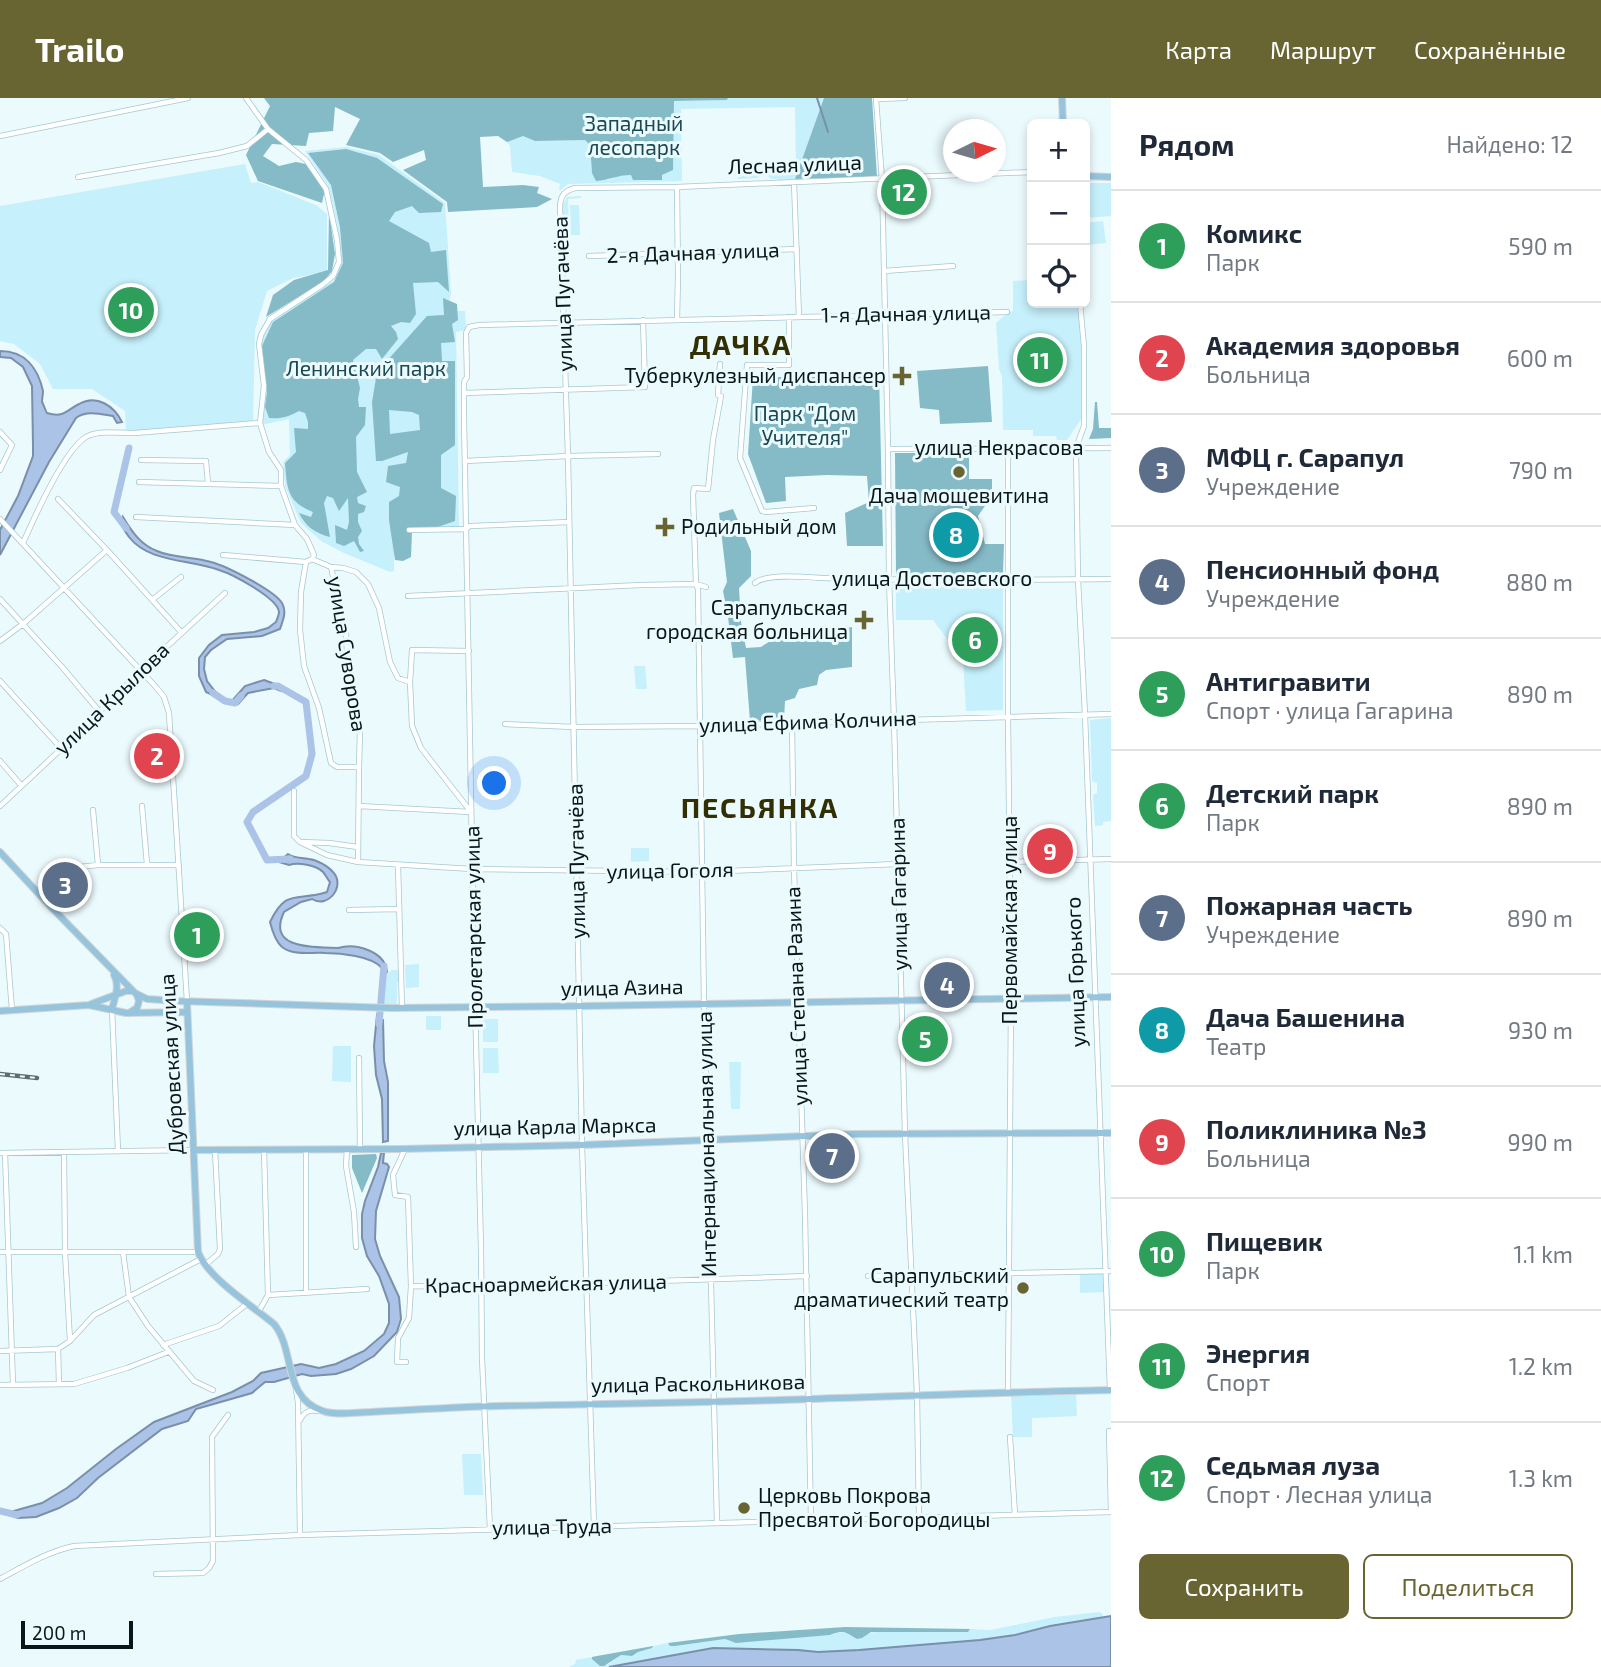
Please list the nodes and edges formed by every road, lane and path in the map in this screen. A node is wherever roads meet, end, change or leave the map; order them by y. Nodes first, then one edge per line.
1 (188, 98) edge
2 (246, 98) edge
3 (905, 98) edge
4 (1062, 98) edge
5 (1063, 119) edge
6 (268, 130) junction
7 (0, 136) edge
8 (1027, 172) edge
9 (1090, 176) edge
10 (78, 177) dead end
11 (1111, 177) edge
12 (881, 180) junction
13 (794, 182) junction
14 (677, 187) junction
15 (562, 196) joint
16 (797, 249) junction
17 (678, 253) junction
18 (589, 256) dead end
19 (953, 266) dead end
20 (884, 271) junction
21 (1080, 308) edge
22 (1007, 312) dead end
23 (885, 314) junction
24 (789, 317) junction
25 (799, 317) junction
26 (643, 320) junction
27 (677, 320) junction
28 (564, 323) junction
29 (469, 327) joint
30 (720, 364) dead end
31 (566, 389) junction
32 (464, 393) junction
33 (260, 423) junction
34 (0, 432) edge
35 (1076, 447) junction
36 (1111, 448) edge
37 (888, 449) junction
38 (1008, 449) junction
39 (659, 454) dead end
40 (568, 456) junction
41 (141, 460) dead end
42 (466, 461) junction
43 (0, 470) edge
44 (139, 482) dead end
45 (208, 483) junction
46 (281, 486) junction
47 (58, 499) dead end
48 (814, 508) dead end
49 (136, 517) dead end
50 (0, 519) edge
51 (569, 522) junction
52 (295, 525) junction
53 (466, 529) junction
54 (409, 530) dead end
55 (22, 542) junction
56 (107, 550) junction
57 (223, 555) dead end
58 (312, 559) junction
59 (306, 562) junction
60 (331, 567) junction
61 (181, 577) dead end
62 (889, 579) junction
63 (1111, 579) edge
64 (1008, 580) junction
65 (1078, 580) junction
66 (755, 583) dead end
67 (696, 584) junction
68 (706, 587) dead end
69 (64, 588) junction
70 (570, 589) junction
71 (225, 593) dead end
72 (467, 594) junction
73 (408, 596) dead end
74 (0, 599) edge
75 (152, 600) junction
76 (23, 624) junction
77 (182, 633) junction
78 (0, 641) edge
79 (469, 651) junction
80 (141, 671) junction
81 (0, 681) edge
82 (410, 682) junction
83 (99, 711) junction
84 (1111, 714) edge
85 (1085, 715) junction
86 (1008, 717) junction
87 (894, 720) junction
88 (792, 723) junction
89 (505, 724) dead end
90 (700, 726) junction
91 (574, 727) junction
92 (61, 748) junction
93 (0, 761) edge
94 (359, 767) junction
95 (21, 785) junction
96 (294, 791) dead end
97 (0, 806) edge
98 (142, 806) dead end
99 (359, 806) junction
100 (93, 810) dead end
101 (471, 811) junction
102 (300, 842) junction
103 (358, 847) junction
104 (0, 852) edge
105 (1111, 859) edge
106 (1090, 860) junction
107 (358, 862) junction
108 (1009, 862) junction
109 (148, 864) junction
110 (898, 864) junction
111 (98, 865) junction
112 (179, 865) junction
113 (398, 865) junction
114 (70, 868) dead end
115 (794, 868) junction
116 (472, 869) junction
117 (577, 872) junction
118 (703, 872) junction
119 (349, 909) dead end
120 (399, 909) junction
121 (0, 928) edge
122 (102, 960) junction
123 (134, 992) junction
124 (120, 993) junction
125 (1094, 997) junction
126 (1111, 997) edge
127 (1011, 999) junction
128 (901, 1001) junction
129 (187, 1002) junction
130 (798, 1003) junction
131 (704, 1004) junction
132 (89, 1005) junction
133 (580, 1006) junction
134 (475, 1007) junction
135 (402, 1008) junction
136 (112, 1009) junction
137 (12, 1010) junction
138 (0, 1011) edge
139 (126, 1012) junction
140 (187, 1012) junction
141 (359, 1058) dead end
142 (1100, 1133) junction
143 (1111, 1133) edge
144 (905, 1134) junction
145 (1011, 1134) junction
146 (802, 1137) junction
147 (707, 1141) junction
148 (582, 1145) junction
149 (479, 1147) junction
150 (347, 1149) junction
151 (360, 1149) junction
152 (403, 1149) junction
153 (193, 1150) junction
154 (215, 1150) junction
155 (264, 1150) junction
156 (306, 1150) junction
157 (118, 1151) junction
158 (3, 1153) edge
159 (64, 1153) junction
160 (356, 1247) dead end
161 (0, 1252) edge
162 (8, 1252) junction
163 (65, 1252) junction
164 (123, 1252) junction
165 (201, 1259) junction
166 (1108, 1271) edge
167 (1009, 1273) junction
168 (913, 1275) junction
169 (807, 1276) junction
170 (868, 1276) dead end
171 (710, 1280) junction
172 (586, 1283) junction
173 (411, 1286) junction
174 (482, 1287) junction
175 (367, 1289) dead end
176 (306, 1292) junction
177 (268, 1295) junction
178 (129, 1297) junction
179 (248, 1303) junction
180 (259, 1311) junction
181 (70, 1341) junction
182 (163, 1345) junction
183 (58, 1349) junction
184 (0, 1351) edge
185 (12, 1351) junction
186 (168, 1352) junction
187 (406, 1362) dead end
188 (59, 1384) junction
189 (0, 1385) edge
190 (13, 1385) junction
191 (295, 1386) junction
192 (213, 1390) dead end
193 (1110, 1390) edge
194 (1009, 1392) junction
195 (917, 1395) junction
196 (809, 1399) junction
197 (713, 1402) junction
198 (589, 1404) junction
199 (483, 1407) junction
200 (322, 1411) junction
201 (228, 1415) dead end
202 (299, 1424) junction
203 (1109, 1431) edge
204 (1010, 1437) dead end
205 (1111, 1512) edge
206 (1015, 1515) junction
207 (919, 1517) junction
208 (811, 1521) junction
209 (717, 1523) junction
210 (594, 1526) junction
211 (490, 1529) junction
212 (300, 1535) junction
213 (212, 1539) junction
214 (156, 1574) dead end
215 (1, 1577) edge

1 - 7 street
2 - 6 street
3 - 12 street, улица Гагарина
4 - 5 main road
6 - 10 street
6 - 33 street
8 - 12 street, Лесная улица
9 - 11 main road
12 - 13 street, Лесная улица
12 - 20 street, улица Гагарина
13 - 14 street, Лесная улица
13 - 16 street
14 - 15 street, Лесная улица
14 - 17 street
15 - 28 street, улица Пугачёва
16 - 17 street, 2-я Дачная улица
16 - 25 street
17 - 18 street, 2-я Дачная улица
17 - 27 street
19 - 20 street
20 - 23 street, улица Гагарина
21 - 35 street, улица Горького
22 - 23 street, 1-я Дачная улица
23 - 25 street, 1-я Дачная улица
23 - 37 street, улица Гагарина
24 - 25 street, 1-я Дачная улица
24 - 27 street, 1-я Дачная улица
24 - 48 street
26 - 27 street, 1-я Дачная улица
26 - 28 street, 1-я Дачная улица
26 - 31 street
28 - 29 street, 1-я Дачная улица
28 - 31 street, улица Пугачёва
29 - 32 street, Пролетарская улица
30 - 67 street, Интернациональная улица
31 - 32 street
31 - 40 street, улица Пугачёва
32 - 42 street, Пролетарская улица
33 - 46 street
33 - 55 street
34 - 43 street
35 - 36 street, улица Некрасова
35 - 38 street, улица Некрасова
35 - 65 street, улица Горького
37 - 38 street, улица Некрасова
37 - 62 street, улица Гагарина
38 - 64 street, Первомайская улица
39 - 40 street
40 - 42 street
40 - 51 street, улица Пугачёва
41 - 45 street
42 - 53 street, Пролетарская улица
44 - 45 street
45 - 46 street
46 - 52 street
47 - 56 street
49 - 52 street
50 - 55 street, Дубровская улица
51 - 53 street
51 - 70 street, улица Пугачёва
52 - 58 street
53 - 54 street
53 - 72 street, Пролетарская улица
55 - 69 street, Дубровская улица
56 - 69 street
56 - 75 street
57 - 59 street
58 - 59 street
58 - 60 street
59 - 94 street
60 - 82 street, улица Суворова
60 - 94 street, улица Суворова
61 - 75 street
62 - 64 street, улица Достоевского
62 - 66 street, улица Достоевского
62 - 87 street, улица Гагарина
63 - 65 street, улица Достоевского
64 - 65 street, улица Достоевского
64 - 86 street, Первомайская улица
65 - 85 street, улица Горького
67 - 68 street
67 - 70 street
67 - 90 street, Интернациональная улица
69 - 76 street
69 - 80 street, Дубровская улица
70 - 72 street
70 - 91 street, улица Пугачёва
71 - 77 street, улица Крылова
72 - 73 street
72 - 79 street, Пролетарская улица
74 - 76 street
75 - 77 street
76 - 78 street
76 - 83 street
77 - 80 street, улица Крылова
79 - 82 street
79 - 101 street, Пролетарская улица
80 - 83 street, улица Крылова
80 - 112 street, Дубровская улица
81 - 92 street
82 - 101 street
83 - 92 street, улица Крылова
84 - 85 street, улица Ефима Колчина
85 - 86 street, улица Ефима Колчина
85 - 106 street, улица Горького
86 - 87 street, улица Ефима Колчина
86 - 108 street, Первомайская улица
87 - 88 street, улица Ефима Колчина
87 - 110 street, улица Гагарина
88 - 90 street, улица Ефима Колчина
88 - 115 street, улица Степана Разина
89 - 91 street, улица Ефима Колчина
90 - 91 street, улица Ефима Колчина
90 - 118 street, Интернациональная улица
91 - 117 street, улица Пугачёва
92 - 95 street, улица Крылова
93 - 95 street
94 - 99 street, улица Суворова
95 - 97 street, улица Крылова
96 - 102 street
98 - 109 street
99 - 101 street
99 - 103 street, улица Суворова
100 - 111 street
101 - 116 street, Пролетарская улица
102 - 103 street
102 - 107 street, улица Гоголя
103 - 107 street, улица Суворова
104 - 122 main road
105 - 106 street
106 - 108 street
106 - 125 street, улица Горького
107 - 113 street, улица Гоголя
108 - 127 street, Первомайская улица
109 - 111 street
109 - 112 street
110 - 115 street, улица Гоголя
110 - 128 street, улица Гагарина
111 - 114 street
112 - 129 street, Дубровская улица
113 - 116 street, улица Гоголя
113 - 120 street
115 - 118 street, улица Гоголя
115 - 130 street, улица Степана Разина
116 - 117 street, улица Гоголя
116 - 134 street, Пролетарская улица
117 - 118 street, улица Гоголя
117 - 133 street, улица Пугачёва
118 - 131 street, Интернациональная улица
119 - 120 street
120 - 135 street
121 - 137 street
122 - 123 main road
122 - 124 main road
123 - 124 main road
123 - 129 main road, улица Азина
123 - 139 main road
124 - 132 main road
124 - 136 main road
124 - 139 main road
125 - 126 main road, улица Азина
125 - 127 main road, улица Азина
125 - 142 street, улица Горького
127 - 128 main road, улица Азина
127 - 145 street, Первомайская улица
128 - 130 main road, улица Азина
128 - 144 street, улица Гагарина
129 - 135 main road, улица Азина
129 - 140 main road, Дубровская улица
130 - 131 main road, улица Азина
130 - 146 street, улица Степана Разина
131 - 133 main road, улица Азина
131 - 147 street, Интернациональная улица
132 - 136 main road
132 - 137 main road
133 - 134 main road, улица Азина
133 - 148 street, улица Пугачёва
134 - 135 main road, улица Азина
134 - 149 street, Пролетарская улица
136 - 139 main road
136 - 157 street
137 - 138 main road
139 - 140 main road
140 - 153 main road, Дубровская улица
141 - 151 street
142 - 143 main road, улица Карла Маркса
142 - 145 main road, улица Карла Маркса
142 - 166 street, улица Горького
144 - 145 main road, улица Карла Маркса
144 - 146 main road, улица Карла Маркса
144 - 168 street, улица Гагарина
145 - 167 street, Первомайская улица
146 - 147 main road, улица Карла Маркса
146 - 169 street, улица Степана Разина
147 - 148 main road, улица Карла Маркса
147 - 171 street, Интернациональная улица
148 - 149 main road, улица Карла Маркса
148 - 172 street, улица Пугачёва
149 - 152 main road, улица Карла Маркса
149 - 174 street, Пролетарская улица
150 - 151 main road, улица Карла Маркса
150 - 156 main road, улица Карла Маркса
150 - 160 street
151 - 152 main road, улица Карла Маркса
152 - 173 street
153 - 154 main road, улица Карла Маркса
153 - 157 street, улица Карла Маркса
153 - 165 main road, Дубровская улица
154 - 155 main road, улица Карла Маркса
154 - 165 street
155 - 156 main road, улица Карла Маркса
155 - 177 street
156 - 176 street
157 - 159 street, улица Карла Маркса
158 - 159 street, улица Карла Маркса
158 - 162 street
159 - 163 street
161 - 162 street
162 - 163 street
162 - 185 street
163 - 164 street
163 - 181 street
164 - 165 street
164 - 178 street
165 - 178 street
165 - 179 main road
166 - 167 street
166 - 193 street, улица Горького
167 - 168 street
167 - 194 street, Первомайская улица
168 - 170 street
168 - 195 street, улица Гагарина
169 - 171 street, Красноармейская улица
169 - 196 street, улица Степана Разина
171 - 172 street, Красноармейская улица
171 - 197 street, Интернациональная улица
172 - 174 street, Красноармейская улица
172 - 198 street, улица Пугачёва
173 - 174 street, Красноармейская улица
173 - 187 street
174 - 199 street, Пролетарская улица
175 - 176 street
176 - 177 street
177 - 180 street
178 - 181 street
178 - 182 street
179 - 180 main road
179 - 182 street
180 - 191 main road
181 - 183 street
182 - 186 street
183 - 185 street
183 - 188 street
184 - 185 street
185 - 190 street
186 - 188 street
186 - 192 street
188 - 190 street
189 - 190 street
191 - 200 main road
191 - 202 street
193 - 194 main road, улица Раскольникова
194 - 195 main road, улица Раскольникова
195 - 196 main road, улица Раскольникова
195 - 207 street, улица Гагарина
196 - 197 main road, улица Раскольникова
196 - 208 street, улица Степана Разина
197 - 198 main road, улица Раскольникова
197 - 209 street, Интернациональная улица
198 - 199 main road, улица Раскольникова
198 - 210 street, улица Пугачёва
199 - 200 main road, улица Раскольникова
199 - 211 street, Пролетарская улица
200 - 202 street
201 - 213 street
202 - 212 street
203 - 205 street
204 - 206 street
205 - 206 street, улица Труда
206 - 207 street, улица Труда
207 - 208 street, улица Труда
208 - 209 street, улица Труда
209 - 210 street, улица Труда
210 - 211 street, улица Труда
211 - 212 street, улица Труда
212 - 213 street, улица Труда
213 - 214 street
213 - 215 street, улица Труда

